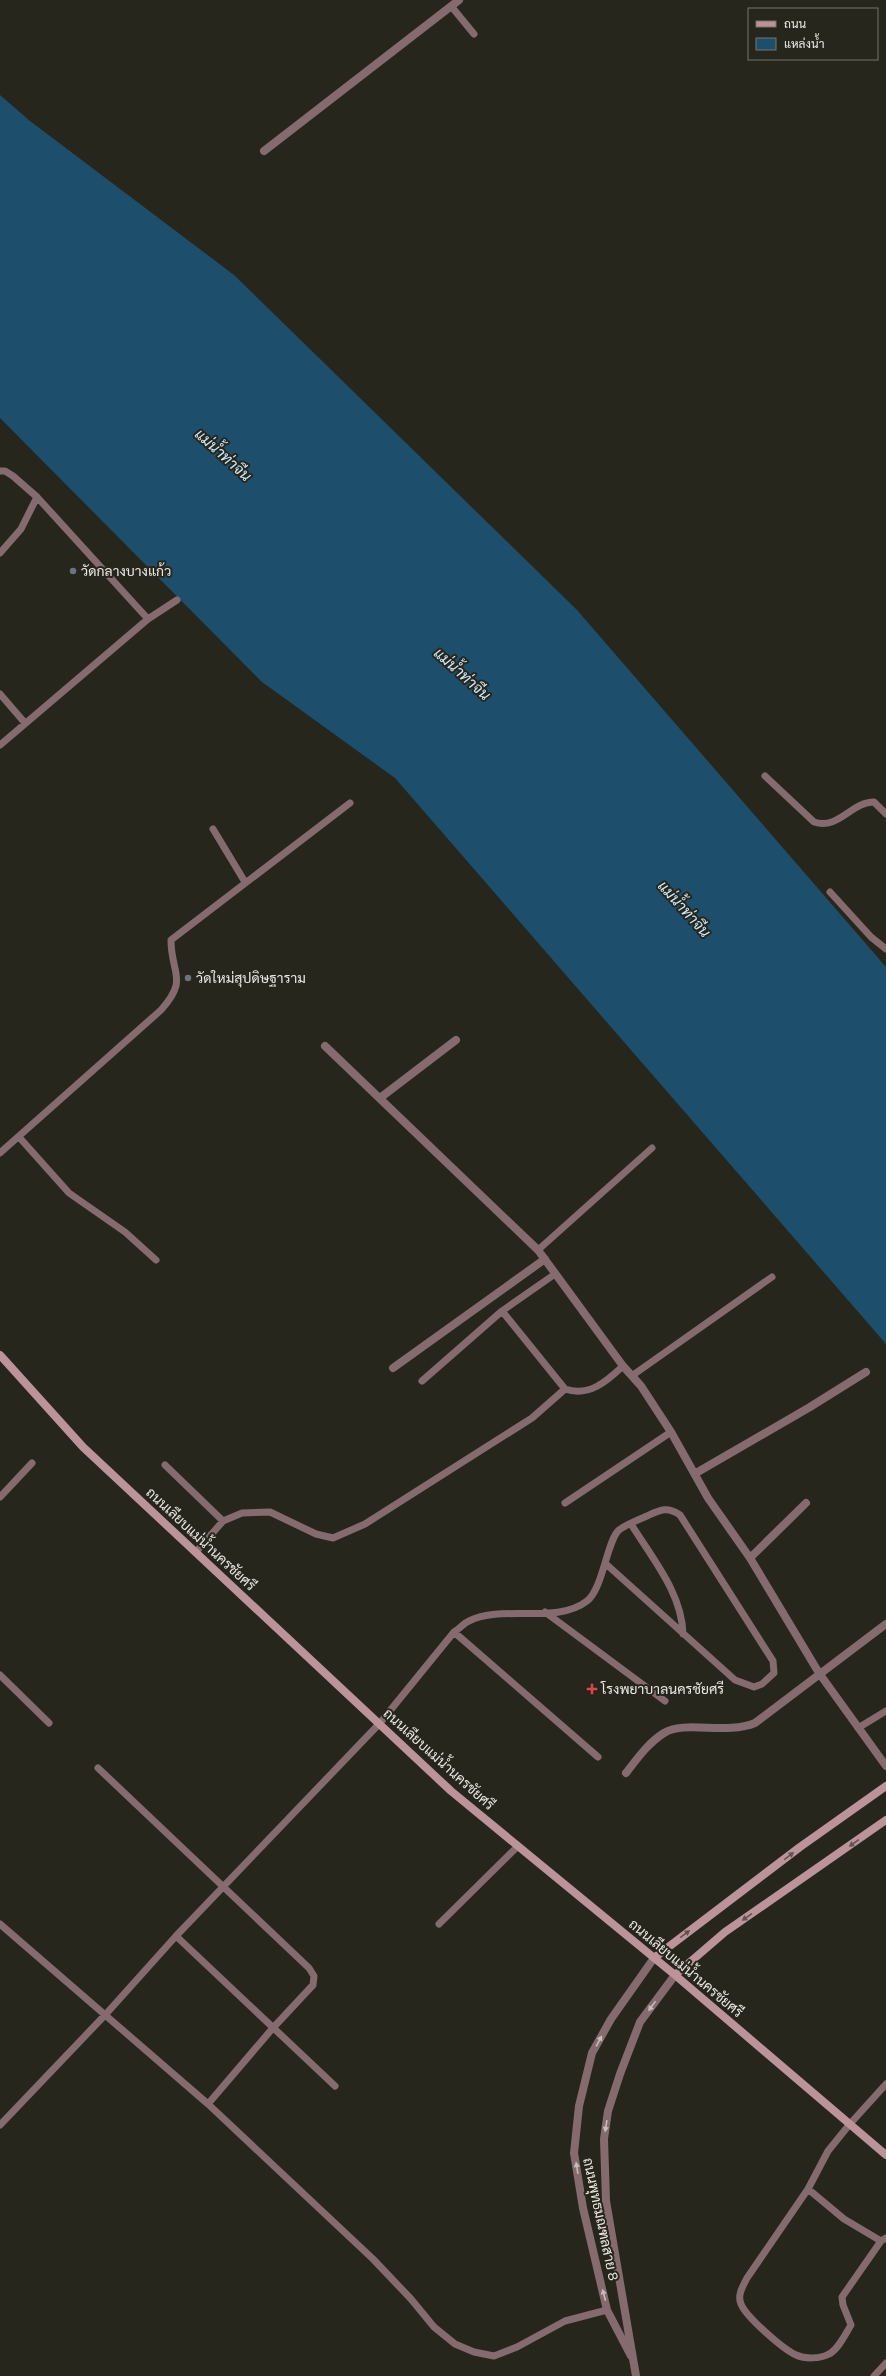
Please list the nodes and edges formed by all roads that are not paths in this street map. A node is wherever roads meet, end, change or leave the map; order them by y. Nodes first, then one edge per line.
1 (459, 0) edge
2 (451, 6) junction
3 (474, 34) dead end
4 (264, 151) dead end
5 (0, 471) edge
6 (37, 497) junction
7 (0, 553) edge
8 (177, 600) dead end
9 (148, 619) junction
10 (0, 694) edge
11 (25, 723) junction
12 (0, 745) edge
13 (765, 776) dead end
14 (350, 802) dead end
15 (886, 814) edge
16 (213, 829) dead end
17 (245, 882) junction
18 (830, 892) dead end
19 (886, 949) edge
20 (456, 1040) dead end
21 (325, 1046) dead end
22 (380, 1098) junction
23 (19, 1137) junction
24 (652, 1148) dead end
25 (0, 1153) edge
26 (538, 1250) junction
27 (544, 1259) junction
28 (156, 1260) dead end
29 (555, 1274) junction
30 (772, 1277) dead end
31 (502, 1311) junction
32 (0, 1354) edge
33 (624, 1366) junction
34 (393, 1368) dead end
35 (866, 1372) dead end
36 (633, 1375) junction
37 (422, 1380) dead end
38 (565, 1389) junction
39 (671, 1432) junction
40 (32, 1463) dead end
41 (165, 1465) dead end
42 (696, 1473) junction
43 (0, 1497) edge
44 (565, 1503) dead end
45 (806, 1503) dead end
46 (223, 1521) junction
47 (631, 1524) junction
48 (196, 1552) junction
49 (750, 1558) junction
50 (606, 1564) junction
51 (545, 1612) junction
52 (886, 1624) edge
53 (454, 1632) junction
54 (683, 1634) junction
55 (818, 1673) junction
56 (0, 1675) edge
57 (665, 1701) dead end
58 (886, 1711) edge
59 (49, 1723) dead end
60 (380, 1723) junction
61 (858, 1728) junction
62 (598, 1757) dead end
63 (886, 1766) edge
64 (98, 1768) dead end
65 (626, 1773) dead end
66 (886, 1786) edge
67 (886, 1820) edge
68 (518, 1846) junction
69 (224, 1886) junction
70 (0, 1924) edge
71 (440, 1924) dead end
72 (176, 1936) junction
73 (654, 1958) junction
74 (675, 1974) junction
75 (106, 2014) junction
76 (272, 2029) junction
77 (886, 2084) edge
78 (335, 2086) dead end
79 (208, 2104) junction
80 (0, 2125) edge
81 (849, 2125) junction
82 (886, 2155) edge
83 (808, 2188) junction
84 (884, 2240) edge
85 (608, 2310) junction
86 (631, 2356) junction
87 (886, 2363) edge
88 (636, 2376) edge
89 (874, 2376) edge

1 - 2 street
2 - 3 lane
2 - 4 street
5 - 6 lane
6 - 7 lane
6 - 9 lane
8 - 9 lane
9 - 11 lane
10 - 11 lane
11 - 12 lane
13 - 15 lane
14 - 17 lane
16 - 17 lane
17 - 23 lane
18 - 19 lane
20 - 22 street
21 - 22 street
22 - 26 street
23 - 25 lane
23 - 28 lane
24 - 26 lane
26 - 27 street
27 - 29 street
27 - 34 street
29 - 31 lane
29 - 33 street
30 - 36 lane
31 - 37 lane
31 - 38 lane
32 - 48 main road, ถนนเลียบแม่น้ำนครชัยศรี
33 - 36 street
33 - 38 lane
35 - 42 street
36 - 39 street
38 - 46 lane
39 - 42 street
39 - 44 lane
40 - 43 lane
41 - 46 lane
42 - 49 street
45 - 49 street
46 - 48 lane
47 - 50 lane
47 - 54 lane
47 - 54 lane
48 - 60 main road, ถนนเลียบแม่น้ำนครชัยศรี
49 - 55 street
50 - 51 lane
50 - 54 lane
51 - 53 lane
51 - 57 lane
52 - 55 street
53 - 60 lane
53 - 62 lane
55 - 61 street
55 - 65 street
56 - 59 lane
58 - 61 lane
60 - 68 main road, ถนนเลียบแม่น้ำนครชัยศรี
60 - 69 lane
61 - 63 street
64 - 69 lane
73 -> 66 main road
67 -> 74 main road
68 - 71 lane
68 - 73 main road, ถนนเลียบแม่น้ำนครชัยศรี
69 - 72 lane
69 - 76 lane
70 - 75 lane
72 - 75 lane
72 - 76 lane
73 - 74 main road, ถนนเลียบแม่น้ำนครชัยศรี
85 -> 73 street, ถนนพุทธมณฑลสาย 8
74 - 81 main road, ถนนเลียบแม่น้ำนครชัยศรี
74 -> 86 street, ถนนพุทธมณฑลสาย 8
75 - 79 lane
75 - 80 lane
76 - 78 lane
76 - 79 lane
77 - 81 lane
79 - 85 lane
81 - 82 main road, ถนนเลียบแม่น้ำนครชัยศรี
81 - 83 lane
83 - 84 lane
83 - 84 lane
85 - 86 street, ถนนพุทธมณฑลสาย 8
86 - 88 street, ถนนพุทธมณฑลสาย 8
87 - 89 lane

